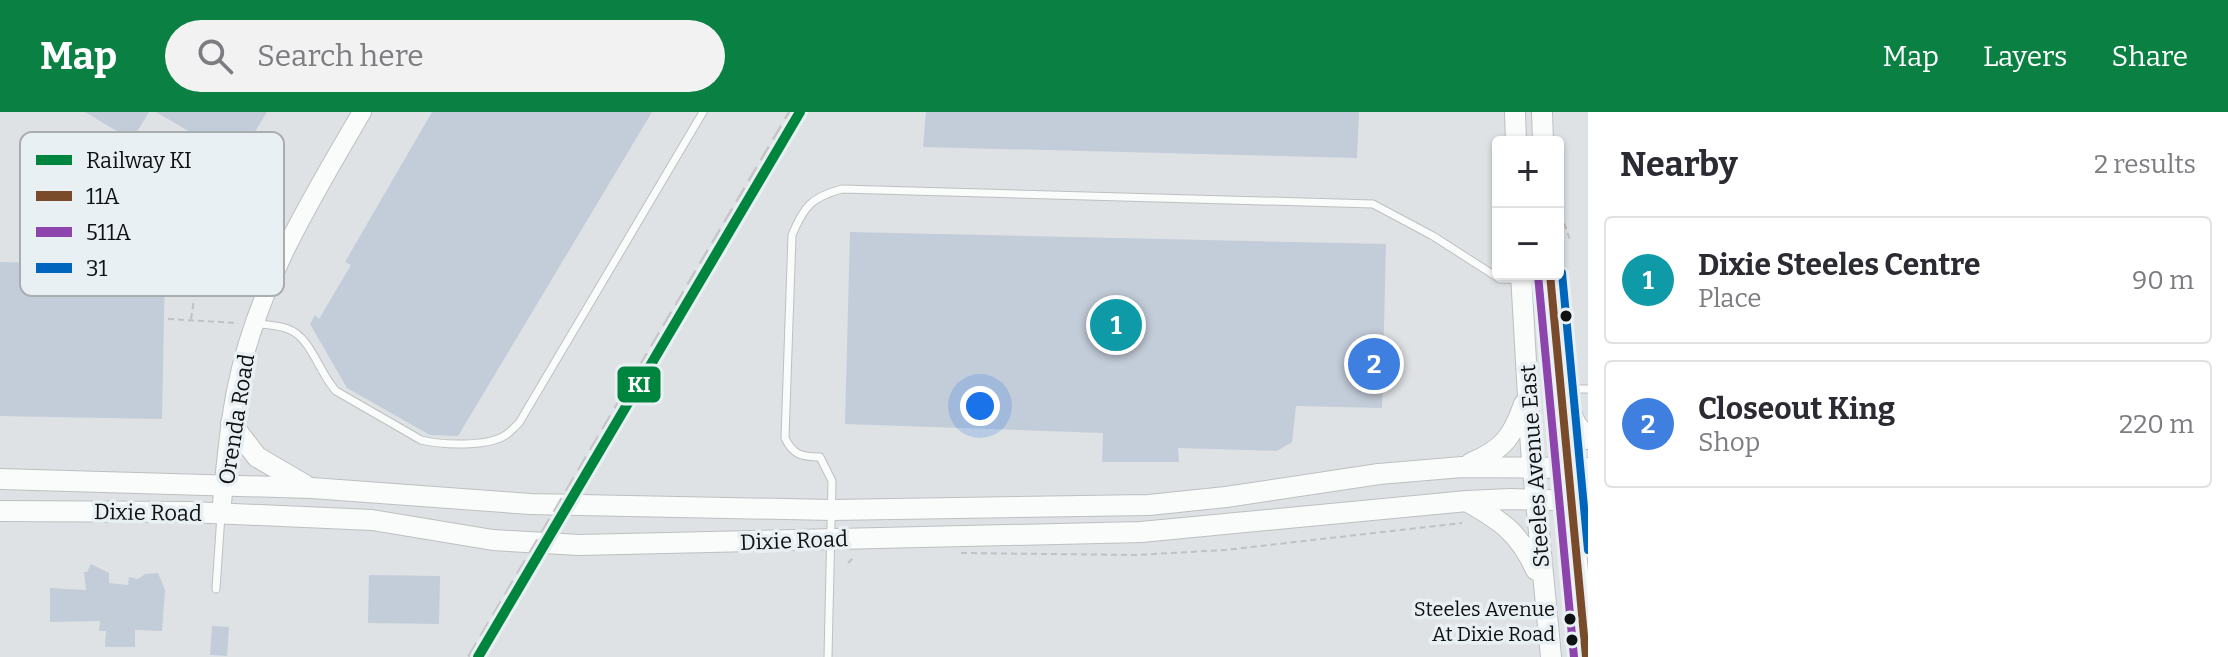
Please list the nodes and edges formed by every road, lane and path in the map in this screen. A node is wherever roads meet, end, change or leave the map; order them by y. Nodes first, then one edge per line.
1 (362, 112) edge
2 (703, 112) edge
3 (1515, 112) edge
4 (1542, 112) edge
5 (1516, 136) edge
6 (1543, 136) edge
7 (1564, 223) edge
8 (1570, 240) dead end
9 (284, 249) edge
10 (1492, 274) edge
11 (1522, 280) edge
12 (1550, 280) edge
13 (265, 296) edge
14 (194, 300) dead end
15 (168, 319) dead end
16 (190, 321) junction
17 (254, 323) junction
18 (1561, 389) junction
19 (1588, 389) edge
20 (1528, 393) junction
21 (231, 423) junction
22 (1588, 439) edge
23 (1462, 467) junction
24 (1533, 467) junction
25 (1578, 468) edge
26 (0, 479) edge
27 (224, 486) junction
28 (312, 488) junction
29 (1535, 500) junction
30 (1467, 501) junction
31 (1579, 501) edge
32 (832, 510) junction
33 (0, 511) edge
34 (221, 514) junction
35 (830, 538) junction
36 (1588, 548) edge
37 (1578, 584) junction
38 (1543, 585) junction
39 (216, 589) dead end
40 (828, 657) edge
41 (1551, 657) edge
42 (1586, 657) edge

1 - 9 street, Orenda Road
2 - 17 lane
3 - 5 main road
4 - 6 main road
7 - 8 path
10 - 32 lane
11 - 20 main road, Steeles Avenue East
12 - 18 main road, Steeles Avenue East
13 - 17 street, Orenda Road
14 - 16 path
15 - 16 path
16 - 17 path
17 - 21 street, Orenda Road
18 - 19 lane
18 - 22 main road
18 - 25 main road, Steeles Avenue East
20 - 23 main road
20 - 24 main road, Steeles Avenue East
21 - 27 street, Orenda Road
21 - 28 main road
23 - 24 main road, Dixie Road
23 - 32 main road, Dixie Road
24 - 25 main road, Dixie Road
24 - 29 main road, Steeles Avenue East
25 - 31 main road, Steeles Avenue East
26 - 27 main road, Dixie Road
27 - 28 main road, Dixie Road
27 - 34 street, Orenda Road
28 - 32 main road, Dixie Road
29 - 30 main road, Dixie Road
29 - 31 main road, Dixie Road
29 - 38 main road, Steeles Avenue East
30 - 35 main road, Dixie Road
30 - 38 main road
31 - 37 main road, Steeles Avenue East
32 - 35 lane
33 - 34 main road, Dixie Road
34 - 35 main road, Dixie Road
34 - 39 lane
35 - 40 lane
36 - 37 main road
37 - 42 main road, Steeles Avenue East
38 - 41 main road, Steeles Avenue East

